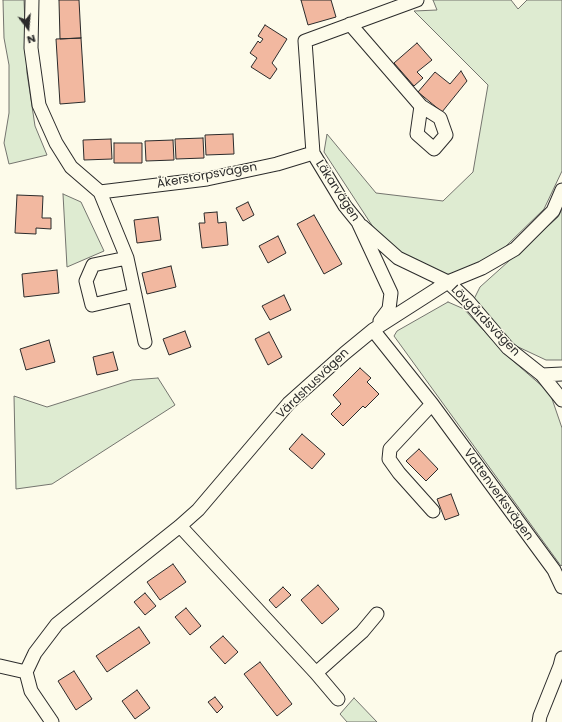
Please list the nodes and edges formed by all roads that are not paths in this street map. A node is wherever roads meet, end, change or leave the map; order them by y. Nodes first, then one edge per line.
1 (32, 0) edge
2 (417, 0) edge
3 (350, 24) junction
4 (421, 106) dead end
5 (313, 153) junction
6 (562, 190) edge
7 (100, 192) junction
8 (358, 222) junction
9 (126, 258) junction
10 (448, 282) junction
11 (135, 295) junction
12 (373, 330) junction
13 (145, 342) dead end
14 (562, 374) edge
15 (542, 375) junction
16 (562, 400) edge
17 (432, 404) junction
18 (433, 511) dead end
19 (180, 526) junction
20 (562, 587) edge
21 (378, 614) dead end
22 (562, 658) edge
23 (0, 666) edge
24 (26, 672) junction
25 (316, 673) junction
26 (338, 698) dead end
27 (52, 722) edge
28 (539, 722) edge

1 - 7 street
2 - 3 street, Läkarvägen
3 - 4 street
3 - 5 street, Läkarvägen
5 - 7 street, Åkerstorpsvägen
5 - 8 street, Läkarvägen
6 - 10 street, Värdshusvägen
7 - 9 street
8 - 10 street
8 - 12 street, Läkarvägen
9 - 11 street
9 - 11 street
10 - 12 street, Värdshusvägen
10 - 15 street, Lövgårdsvägen
11 - 13 street
12 - 17 street, Vattenverksvägen
12 - 19 street, Värdshusvägen
14 - 15 street
15 - 16 street, Lövgårdsvägen
17 - 18 street
17 - 20 street, Vattenverksvägen
19 - 24 street, Värdshusvägen
19 - 25 street
21 - 25 street
22 - 28 street
23 - 24 street
24 - 27 street
25 - 26 street

